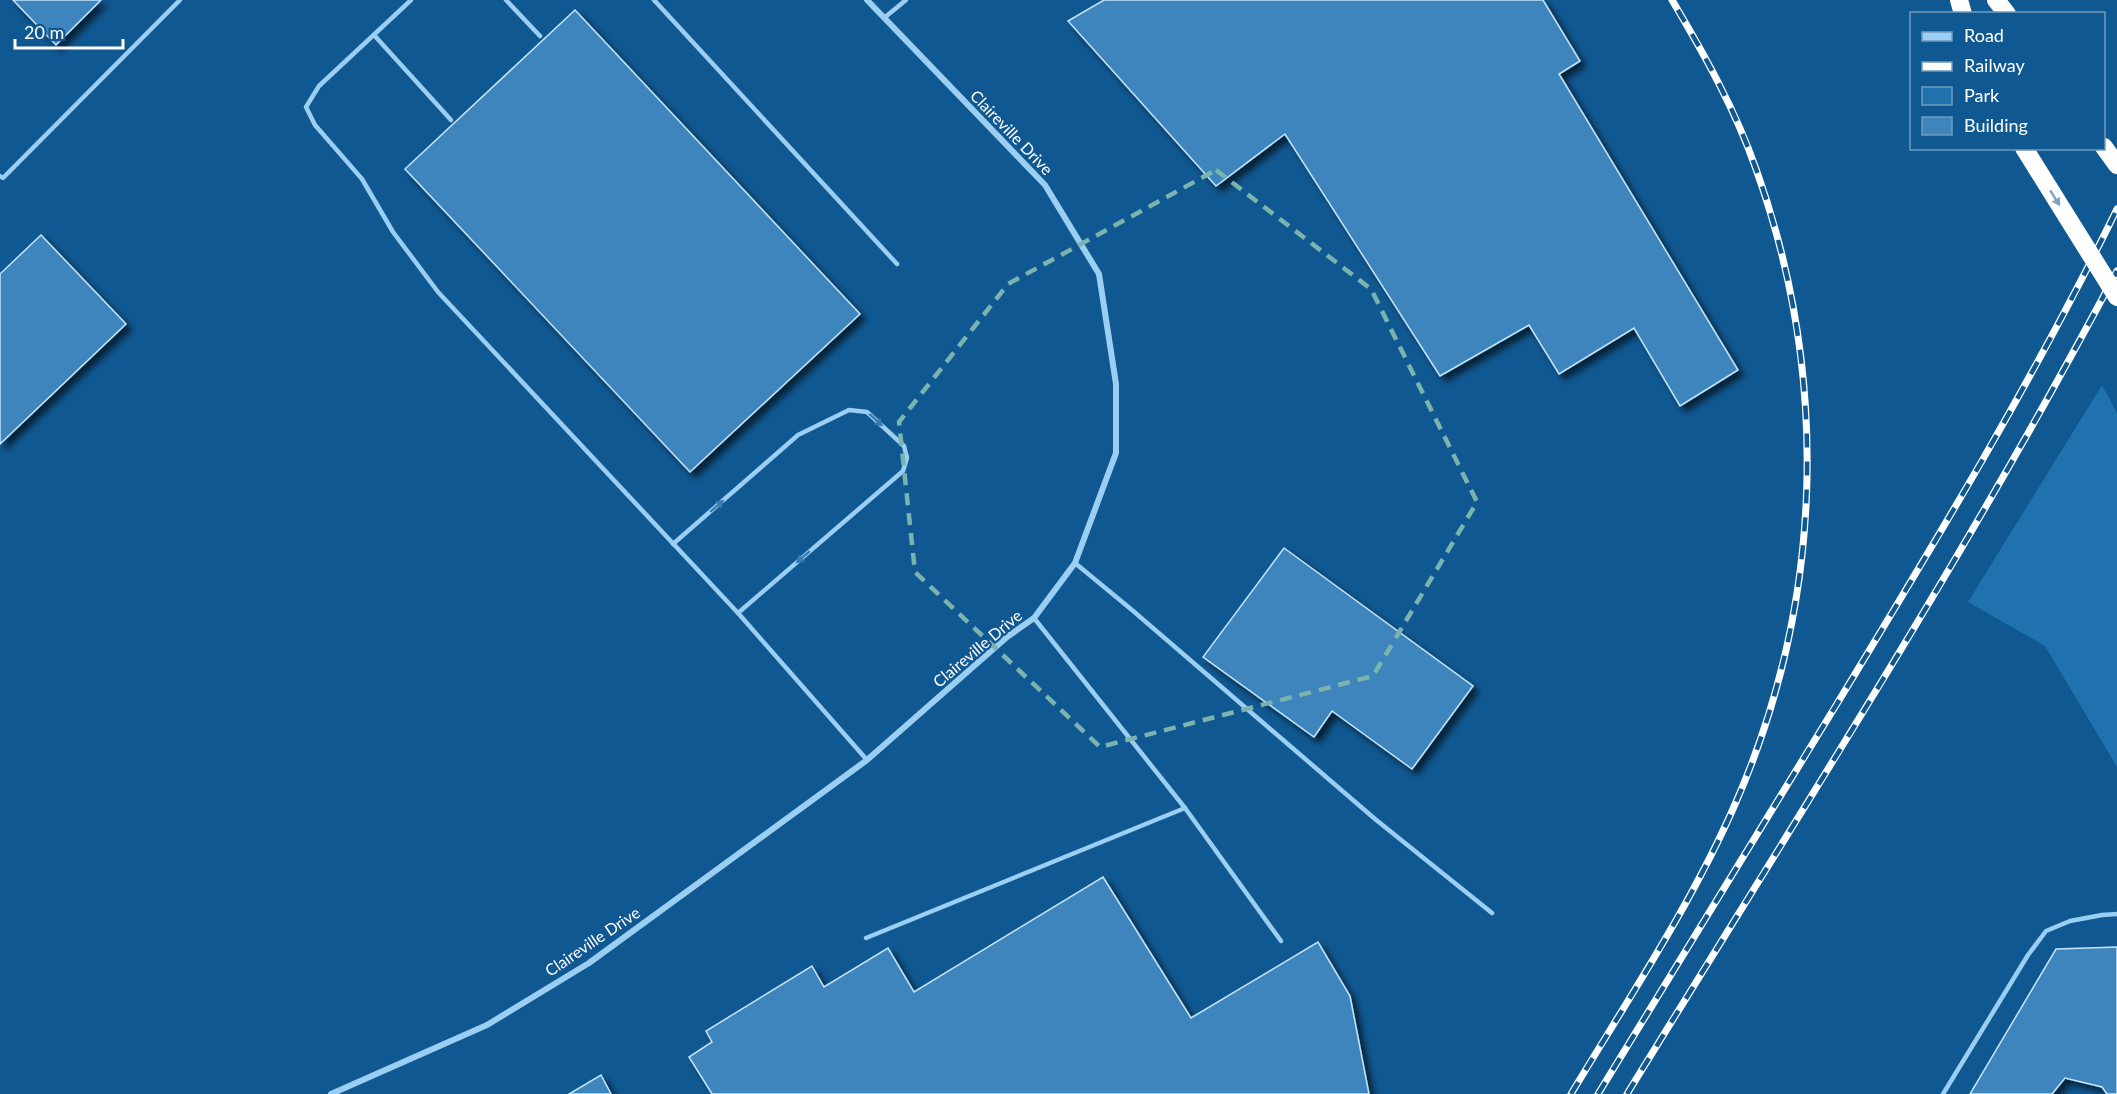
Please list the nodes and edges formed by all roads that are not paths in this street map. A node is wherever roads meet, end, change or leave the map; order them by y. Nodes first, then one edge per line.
1 (180, 0) edge
2 (411, 0) edge
3 (506, 0) edge
4 (654, 0) edge
5 (867, 0) edge
6 (906, 0) edge
7 (1996, 0) edge
8 (2005, 12) edge
9 (884, 18) junction
10 (374, 35) junction
11 (540, 36) dead end
12 (451, 120) dead end
13 (2025, 150) edge
14 (2105, 150) edge
15 (2117, 165) edge
16 (0, 176) edge
17 (897, 264) dead end
18 (2117, 297) edge
19 (673, 544) junction
20 (1075, 563) junction
21 (738, 614) junction
22 (1034, 618) junction
23 (867, 760) junction
24 (1185, 808) junction
25 (1492, 913) dead end
26 (2117, 915) edge
27 (866, 938) dead end
28 (1281, 941) dead end
29 (331, 1094) edge
30 (1943, 1094) edge

1 - 16 lane
2 - 10 lane
3 - 11 lane
4 - 17 lane
5 - 9 street, Claireville Drive
6 - 9 lane
7 - 8 highway
9 - 20 street, Claireville Drive
10 - 12 lane
10 - 19 lane
13 -> 18 highway, bridge
14 - 15 highway
19 - 21 lane
19 -> 21 lane
20 - 22 street, Claireville Drive
20 - 25 lane
21 - 23 lane
22 - 23 street, Claireville Drive
22 - 24 lane
23 - 29 street, Claireville Drive
24 - 27 lane
24 - 28 lane
26 - 30 lane

